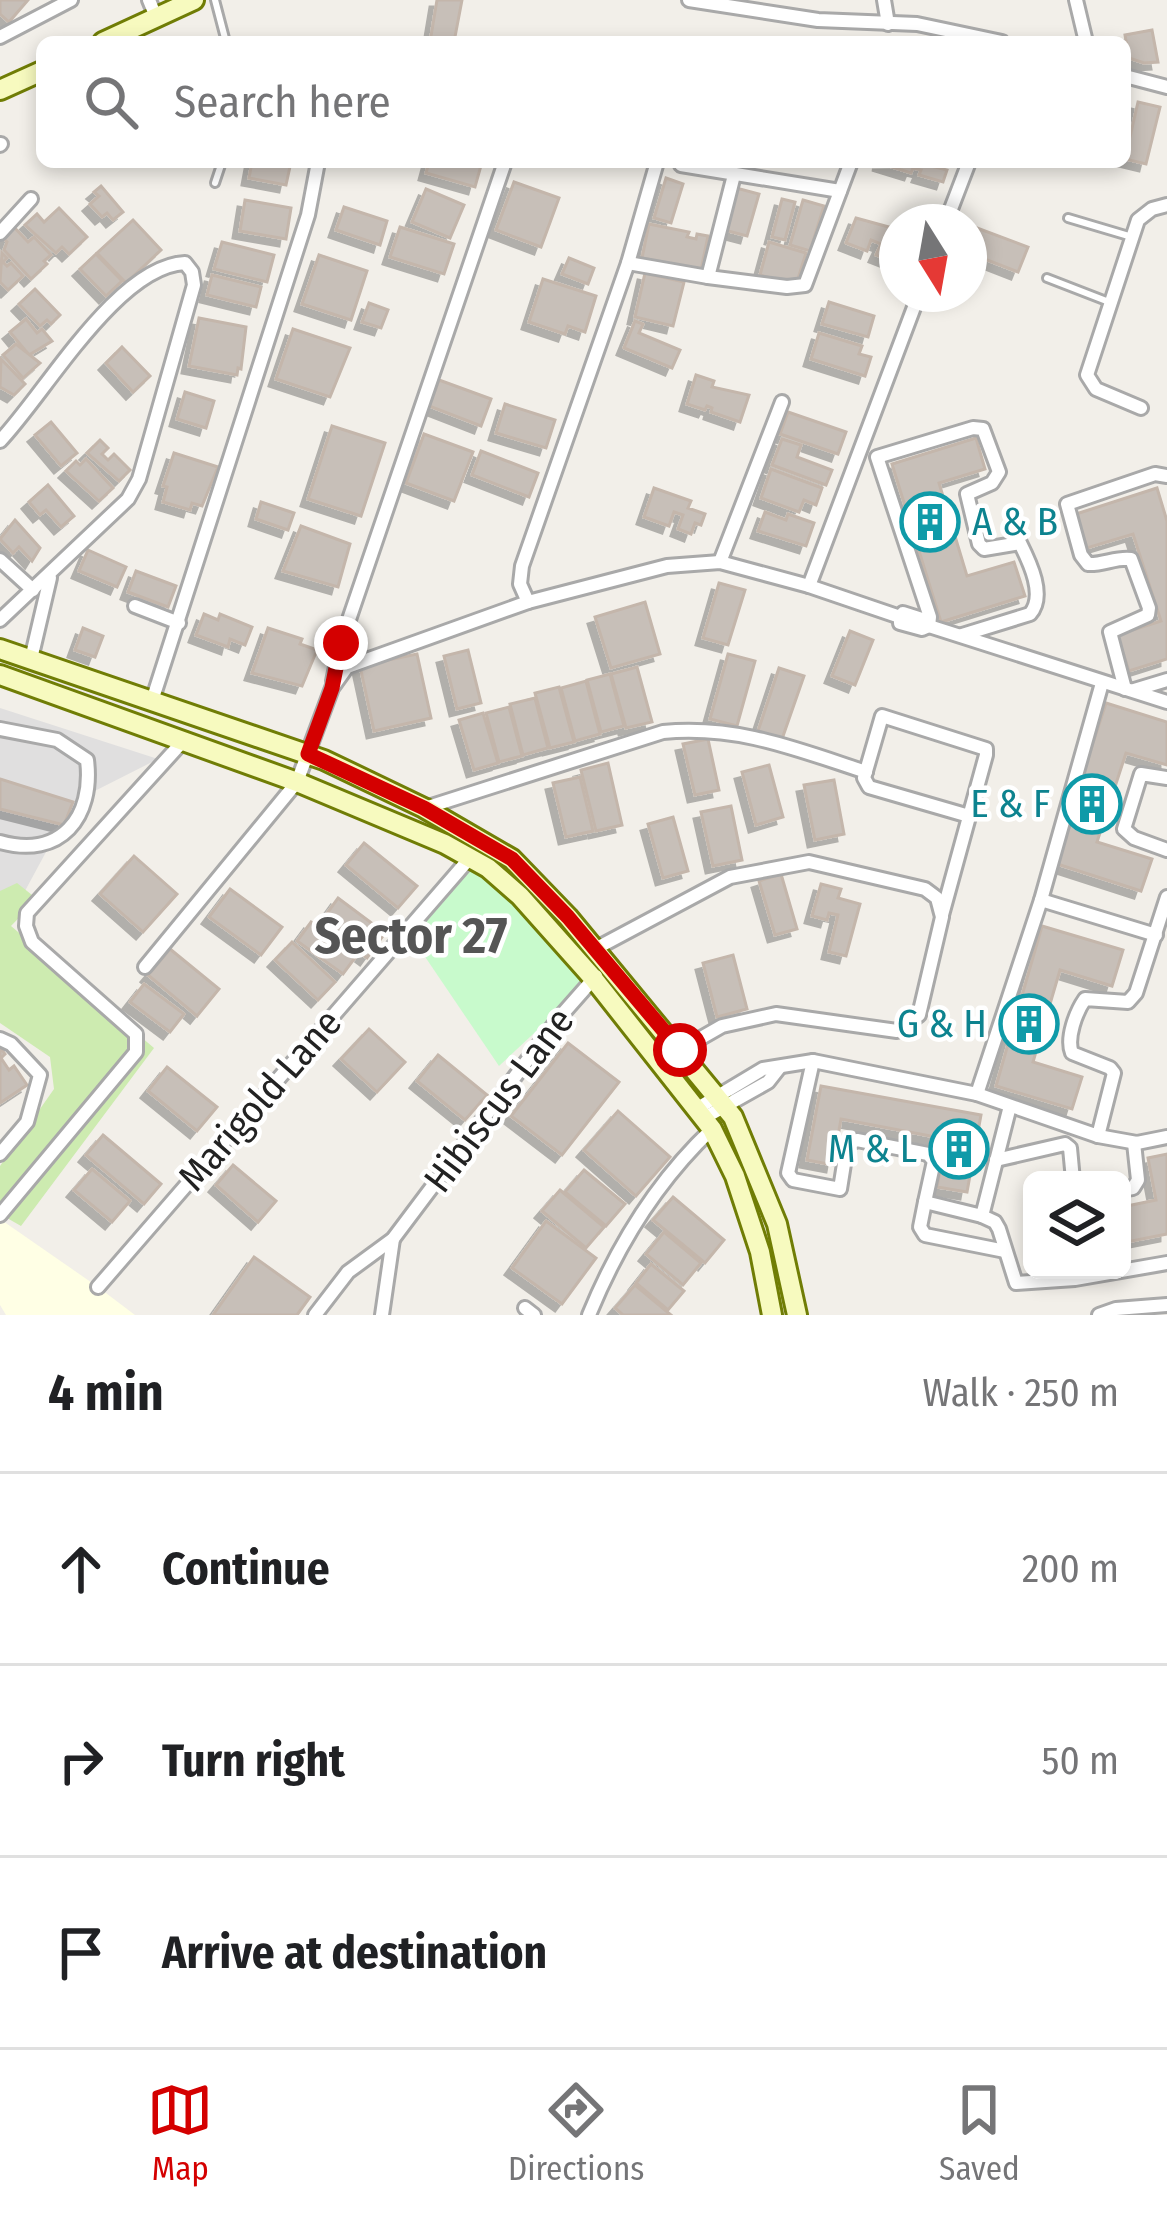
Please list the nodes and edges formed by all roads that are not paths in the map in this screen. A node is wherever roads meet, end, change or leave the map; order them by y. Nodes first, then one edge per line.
1 (71, 0) edge
2 (194, 0) edge
3 (215, 0) edge
4 (693, 0) edge
5 (884, 0) edge
6 (1076, 0) edge
7 (152, 9) edge
8 (893, 24) junction
9 (128, 36) edge
10 (224, 36) edge
11 (894, 36) edge
12 (974, 36) edge
13 (1085, 36) edge
14 (0, 37) edge
15 (36, 73) edge
16 (1131, 78) edge
17 (1167, 87) edge
18 (0, 90) edge
19 (220, 168) edge
20 (317, 168) edge
21 (504, 168) edge
22 (655, 168) edge
23 (697, 168) edge
24 (848, 168) edge
25 (967, 168) edge
26 (734, 175) junction
27 (215, 183) dead end
28 (840, 191) junction
29 (31, 199) dead end
30 (953, 204) edge
31 (1167, 205) edge
32 (1069, 218) dead end
33 (0, 233) edge
34 (1132, 237) junction
35 (628, 263) junction
36 (708, 278) junction
37 (1047, 278) dead end
38 (1109, 302) junction
39 (912, 312) edge
40 (782, 402) dead end
41 (1142, 408) dead end
42 (0, 441) edge
43 (1167, 476) edge
44 (0, 560) edge
45 (720, 562) junction
46 (50, 577) junction
47 (809, 586) junction
48 (34, 590) junction
49 (528, 602) junction
50 (135, 606) dead end
51 (0, 620) edge
52 (179, 622) junction
53 (929, 626) junction
54 (961, 635) junction
55 (0, 650) edge
56 (31, 659) junction
57 (0, 675) edge
58 (1167, 680) edge
59 (1102, 683) junction
60 (332, 688) junction
61 (1128, 690) junction
62 (152, 701) junction
63 (1167, 703) edge
64 (0, 729) edge
65 (186, 739) junction
66 (308, 754) junction
67 (866, 772) junction
68 (1167, 778) edge
69 (297, 782) junction
70 (424, 808) junction
71 (969, 816) junction
72 (0, 842) edge
73 (1167, 850) edge
74 (469, 859) junction
75 (1167, 896) edge
76 (1040, 900) junction
77 (942, 916) junction
78 (1156, 935) junction
79 (599, 964) junction
80 (145, 968) dead end
81 (0, 1039) edge
82 (680, 1050) junction
83 (813, 1061) junction
84 (977, 1094) junction
85 (722, 1101) junction
86 (1010, 1106) junction
87 (704, 1119) junction
88 (1098, 1136) junction
89 (1167, 1138) edge
90 (1134, 1143) junction
91 (0, 1154) edge
92 (996, 1160) junction
93 (1072, 1171) edge
94 (1131, 1188) edge
95 (925, 1202) junction
96 (0, 1215) edge
97 (982, 1216) junction
98 (394, 1239) junction
99 (1005, 1251) junction
100 (1167, 1263) edge
101 (98, 1287) dead end
102 (1167, 1305) edge
103 (315, 1315) edge
104 (382, 1315) edge
105 (589, 1315) edge
106 (772, 1315) edge
107 (797, 1315) edge
108 (1099, 1315) edge

1 - 14 street
2 - 7 street
3 - 10 lane
4 - 8 street
5 - 8 street
6 - 13 street
7 - 9 street
8 - 11 street
8 - 12 street
15 - 18 street
16 - 17 street
19 - 27 lane
20 - 52 street
21 - 60 street
22 - 35 street
23 - 26 street
24 - 28 street
25 - 30 street
26 - 28 street
26 - 36 street
28 - 36 street
29 - 33 street
31 - 34 street
32 - 34 lane
34 - 38 street
35 - 36 street
35 - 49 street
37 - 38 lane
38 - 41 street
39 - 47 street
40 - 45 street
42 - 46 street
43 - 61 street
44 - 48 street
45 - 47 street
45 - 49 street
46 - 48 street
46 - 56 street
47 - 53 street
48 - 51 street
49 - 60 street
50 - 52 street
52 - 62 street
53 - 54 street
53 - 54 street
54 - 59 street
55 - 56 street
56 - 62 street
57 - 65 street
58 - 61 street
59 - 61 street
59 - 76 street
60 - 66 street
61 - 63 street
62 - 66 street
64 - 72 street
65 - 69 street
65 - 96 street
66 - 69 street
66 - 70 street
67 - 70 street
67 - 71 street
67 - 71 street
68 - 73 street
69 - 74 street
69 - 80 street
70 - 79 street
71 - 77 street
74 - 79 street
74 - 101 street, Marigold Lane
75 - 78 street
76 - 78 street
76 - 84 street
77 - 79 street
77 - 82 street
78 - 88 street
79 - 82 street
79 - 87 street
79 - 98 street, Hibiscus Lane
81 - 91 street
82 - 85 street
83 - 84 street
83 - 85 street
83 - 95 street
84 - 86 street
85 - 87 street
85 - 107 street
86 - 88 street
86 - 92 street
87 - 105 street
87 - 106 street
88 - 90 street
89 - 90 street
90 - 94 street
92 - 93 street
92 - 97 street
95 - 97 street
95 - 99 street
97 - 99 street
98 - 103 street, Hibiscus Lane
98 - 104 street, Hibiscus Lane
99 - 100 street
102 - 108 street

